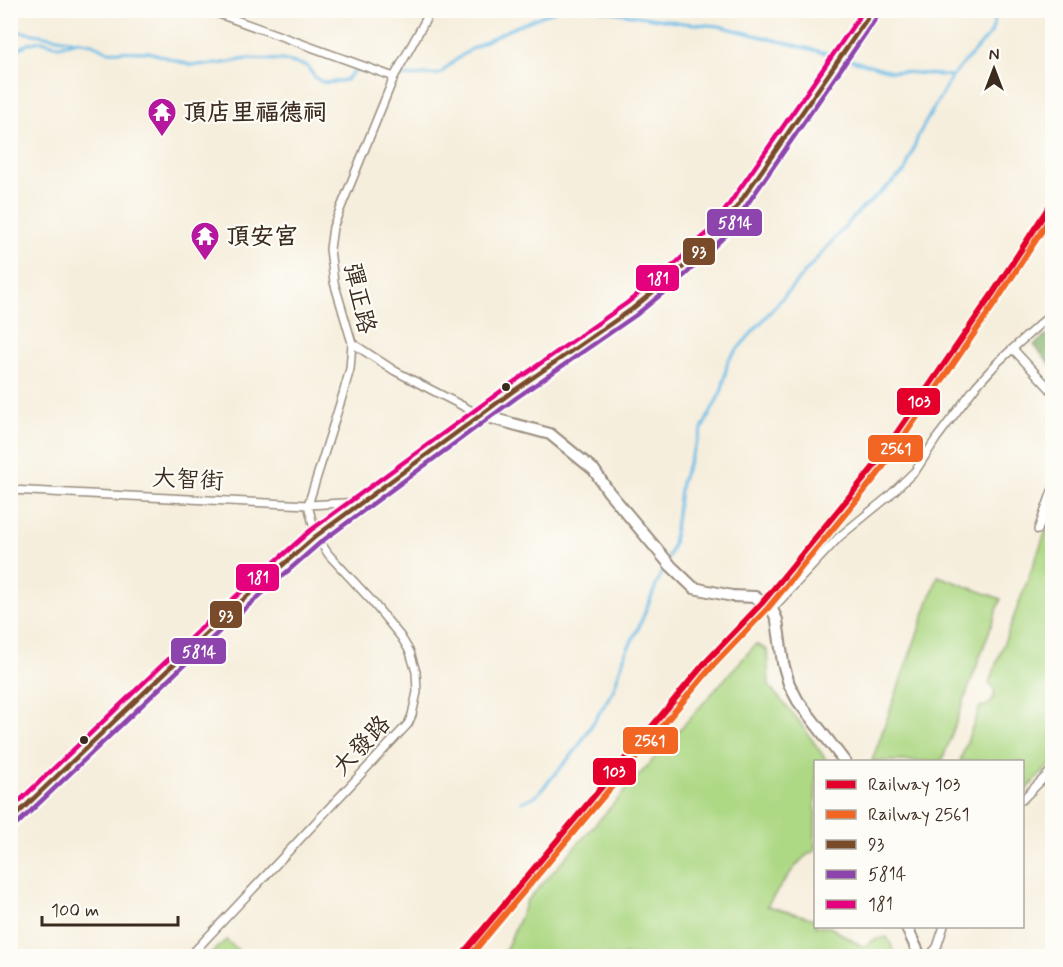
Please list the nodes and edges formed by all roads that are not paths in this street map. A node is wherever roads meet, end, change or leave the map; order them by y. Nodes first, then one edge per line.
1 (208, 10) edge
2 (430, 10) edge
3 (873, 10) edge
4 (394, 77) junction
5 (1053, 312) edge
6 (352, 343) junction
7 (1013, 349) junction
8 (1053, 392) edge
9 (480, 415) junction
10 (10, 490) edge
11 (1053, 491) edge
12 (364, 502) junction
13 (308, 505) junction
14 (1038, 530) dead end
15 (316, 536) junction
16 (772, 609) junction
17 (843, 760) edge
18 (1053, 770) edge
19 (1024, 799) edge
20 (12, 817) edge
21 (906, 928) edge
22 (944, 928) edge
23 (190, 957) edge
24 (920, 957) edge
25 (929, 957) edge

1 - 4 street
2 - 4 street, 彈正路
3 - 9 street
4 - 6 street, 彈正路
5 - 7 street
6 - 9 street
6 - 13 street, 彈正路
7 - 8 street
7 - 16 street
9 - 12 street
9 - 16 street
10 - 13 street, 大智街
11 - 14 street
12 - 13 street, 大智街
12 - 15 street
13 - 15 street
15 - 20 street
15 - 23 street, 大發路
16 - 17 street
18 - 19 street
21 - 24 street
22 - 25 street

